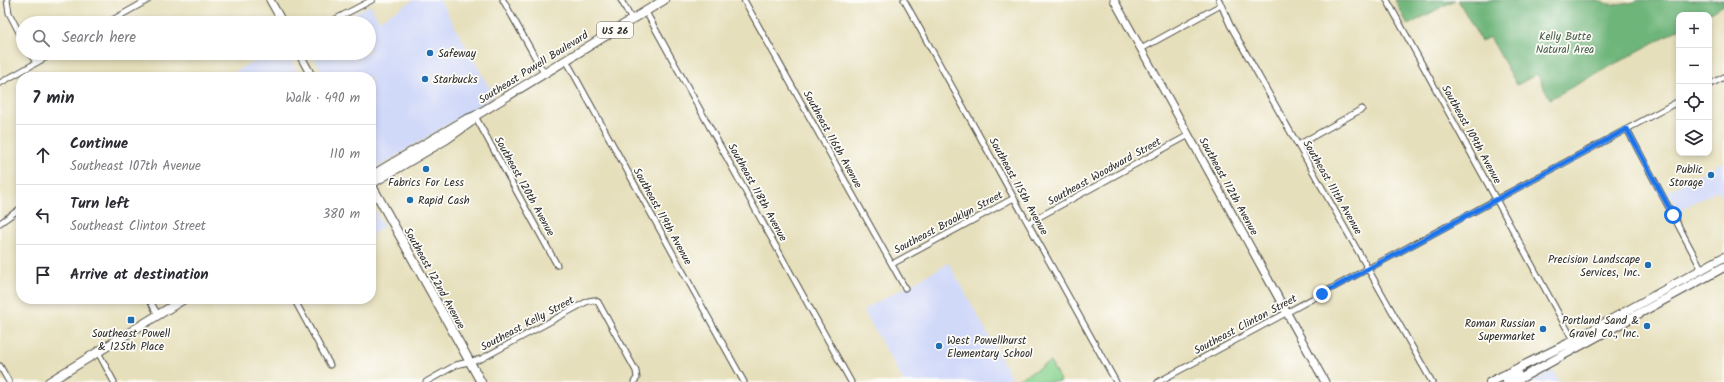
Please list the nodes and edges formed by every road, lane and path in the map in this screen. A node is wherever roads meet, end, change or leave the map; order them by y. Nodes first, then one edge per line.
1 (7, 0) edge
2 (148, 0) edge
3 (270, 0) edge
4 (372, 0) edge
5 (502, 0) edge
6 (621, 0) edge
7 (664, 0) edge
8 (744, 0) edge
9 (904, 0) edge
10 (1114, 0) edge
11 (1387, 0) edge
12 (1220, 3) edge
13 (646, 12) junction
14 (119, 16) edge
15 (279, 16) edge
16 (341, 16) edge
17 (632, 20) junction
18 (16, 26) edge
19 (1140, 49) junction
20 (34, 60) edge
21 (41, 60) edge
22 (303, 60) edge
23 (566, 60) junction
24 (36, 63) junction
25 (20, 72) edge
26 (309, 72) edge
27 (544, 73) junction
28 (16, 74) edge
29 (1724, 77) edge
30 (0, 83) edge
31 (1711, 84) edge
32 (1676, 103) edge
33 (1362, 109) dead end
34 (475, 116) junction
35 (1627, 129) junction
36 (1189, 135) junction
37 (1298, 145) junction
38 (376, 173) edge
39 (376, 181) edge
40 (376, 193) edge
41 (1014, 198) junction
42 (1496, 199) junction
43 (16, 212) edge
44 (0, 223) edge
45 (1028, 223) junction
46 (1724, 257) edge
47 (557, 264) dead end
48 (892, 264) junction
49 (1724, 267) edge
50 (1369, 268) junction
51 (1702, 270) junction
52 (905, 288) dead end
53 (152, 304) edge
54 (176, 304) edge
55 (297, 304) edge
56 (1286, 312) junction
57 (158, 315) junction
58 (1573, 340) junction
59 (98, 352) junction
60 (1568, 353) junction
61 (1537, 359) junction
62 (470, 362) junction
63 (330, 365) dead end
64 (0, 366) edge
65 (636, 380) edge
66 (9, 382) edge
67 (49, 382) edge
68 (114, 382) edge
69 (426, 382) edge
70 (481, 382) edge
71 (744, 382) edge
72 (851, 382) edge
73 (1116, 382) edge
74 (1158, 382) edge
75 (1325, 382) edge
76 (1432, 382) edge
77 (1490, 382) edge
78 (1507, 382) edge
79 (1514, 382) edge

1 - 18 street
2 - 14 street
3 - 15 main road
4 - 16 street
5 - 27 street
6 - 17 street
7 - 13 main road, Southeast Powell Boulevard / US 26
8 - 48 street, Southeast 116th Avenue
9 - 41 street, Southeast 115th Avenue
10 - 19 main road, Southeast 112th Avenue
11 - 42 street, Southeast 109th Avenue
12 - 19 street
12 - 37 street, Southeast 111th Avenue
13 - 17 main road, Southeast Powell Boulevard / US 26
13 - 72 street, Southeast 118th Avenue
17 - 23 main road, Southeast Powell Boulevard / US 26
19 - 36 main road, Southeast 112th Avenue
20 - 24 street
21 - 24 street
22 - 26 main road
23 - 27 main road, Southeast Powell Boulevard / US 26
23 - 71 street, Southeast 119th Avenue
24 - 25 street
27 - 34 main road, Southeast Powell Boulevard / US 26
28 - 30 street
29 - 31 street
32 - 35 street, Southeast Clinton Street
33 - 37 street
34 - 38 main road, Southeast Powell Boulevard / US 26
34 - 39 main road, Southeast Powell Boulevard / US 26
34 - 47 street, Southeast 120th Avenue
35 - 42 street, Southeast Clinton Street
35 - 51 street
36 - 45 street, Southeast Woodward Street
36 - 56 main road, Southeast 112th Avenue
37 - 50 street, Southeast 111th Avenue
40 - 62 main road, Southeast 122nd Avenue
41 - 45 street, Southeast 115th Avenue
41 - 48 street, Southeast Brooklyn Street
42 - 50 street, Southeast Clinton Street
42 - 58 street, Southeast 109th Avenue
43 - 44 street
45 - 73 street, Southeast 115th Avenue
46 - 51 main road
48 - 52 street, Southeast 116th Avenue
49 - 60 main road
50 - 56 street, Southeast Clinton Street
50 - 76 street, Southeast 111th Avenue
51 - 58 main road
53 - 57 street
54 - 57 main road
55 - 63 street
56 - 74 street, Southeast Clinton Street
56 - 75 main road, Southeast 112th Avenue
57 - 59 main road
58 - 60 main road
58 - 61 main road
59 - 67 main road
59 - 68 street
60 - 79 main road
61 - 77 main road
61 - 78 main road
62 - 65 street, Southeast Kelly Street
62 - 69 street, Southeast Kelly Street
62 - 70 main road, Southeast 122nd Avenue
64 - 66 street

